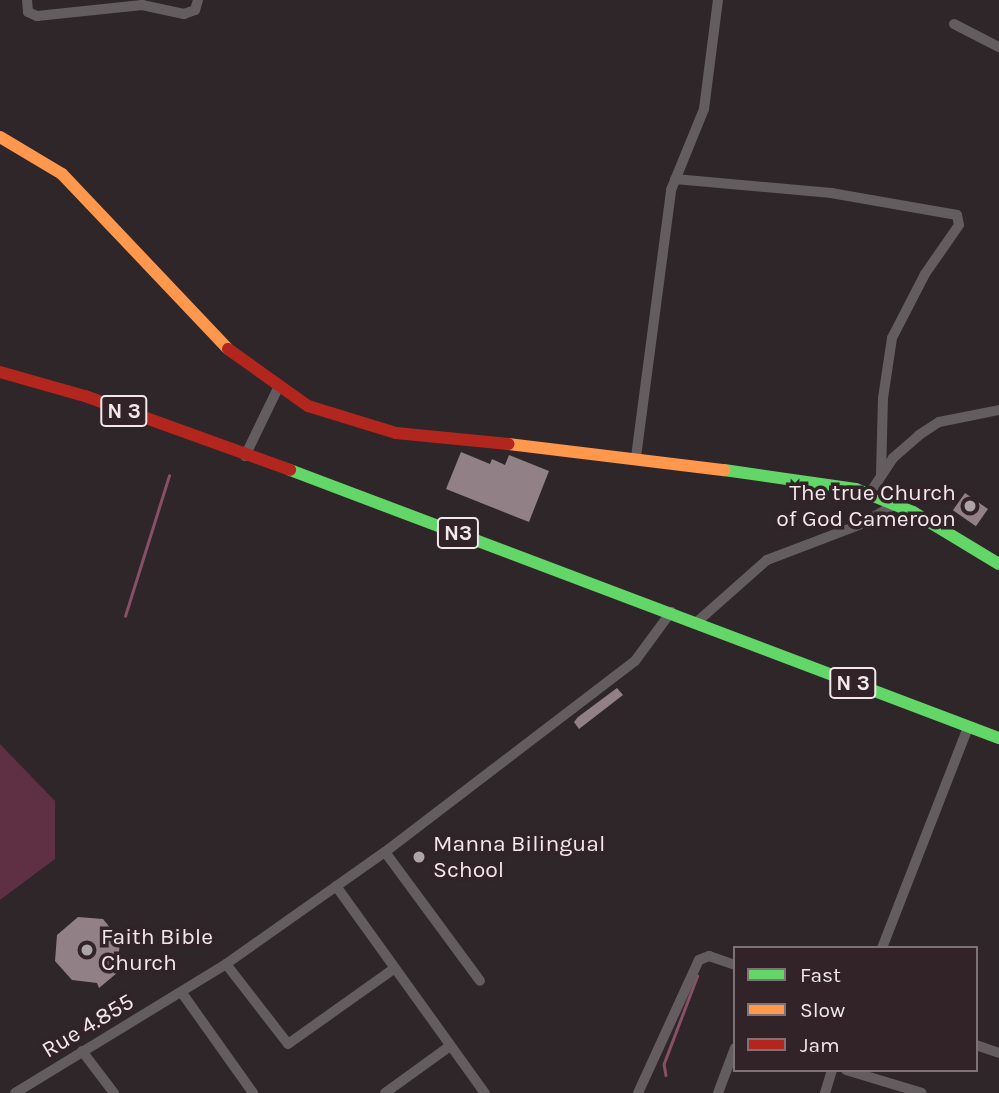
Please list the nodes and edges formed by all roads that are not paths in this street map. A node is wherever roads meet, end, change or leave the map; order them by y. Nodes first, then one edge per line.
1 (27, 0) edge
2 (198, 0) edge
3 (718, 0) edge
4 (954, 24) dead end
5 (999, 47) edge
6 (0, 137) edge
7 (675, 179) junction
8 (0, 372) edge
9 (278, 388) junction
10 (999, 410) edge
11 (245, 456) junction
12 (636, 457) junction
13 (881, 475) junction
14 (870, 493) junction
15 (896, 504) junction
16 (999, 564) edge
17 (671, 612) junction
18 (703, 623) junction
19 (968, 727) junction
20 (999, 729) edge
21 (999, 738) edge
22 (385, 852) junction
23 (335, 886) junction
24 (884, 946) edge
25 (226, 964) junction
26 (733, 964) edge
27 (395, 968) junction
28 (480, 981) dead end
29 (182, 993) junction
30 (450, 1046) junction
31 (978, 1046) edge
32 (82, 1051) junction
33 (733, 1053) edge
34 (999, 1053) edge
35 (831, 1072) edge
36 (853, 1072) edge
37 (15, 1093) edge
38 (114, 1093) edge
39 (253, 1093) edge
40 (385, 1093) edge
41 (485, 1093) edge
42 (638, 1093) edge
43 (718, 1093) edge
44 (825, 1093) edge
45 (922, 1093) edge

1 - 2 street
3 - 7 street
4 - 5 street
6 - 9 main road
7 - 12 street
7 - 13 street
8 - 11 main road, N 3
9 - 11 street
9 - 12 main road
10 - 13 street
11 - 17 main road, N3
12 - 14 main road
13 - 14 street
14 - 15 main road
15 - 16 main road
15 - 18 street
17 - 18 main road, N 3
17 - 22 street, Rue 4.855
18 - 19 main road, N 3
18 - 20 main road, N 3
19 - 21 main road, N 3
19 - 24 street
22 - 23 street, Rue 4.855
22 - 28 street
23 - 25 street, Rue 4.855
23 - 27 street
25 - 27 street
25 - 29 street, Rue 4.855
26 - 42 street
27 - 30 street
29 - 32 street, Rue 4.855
29 - 39 street
30 - 40 street
30 - 41 street
31 - 34 street
32 - 37 street, Rue 4.855
32 - 38 street
33 - 43 street
35 - 44 street
36 - 45 street

